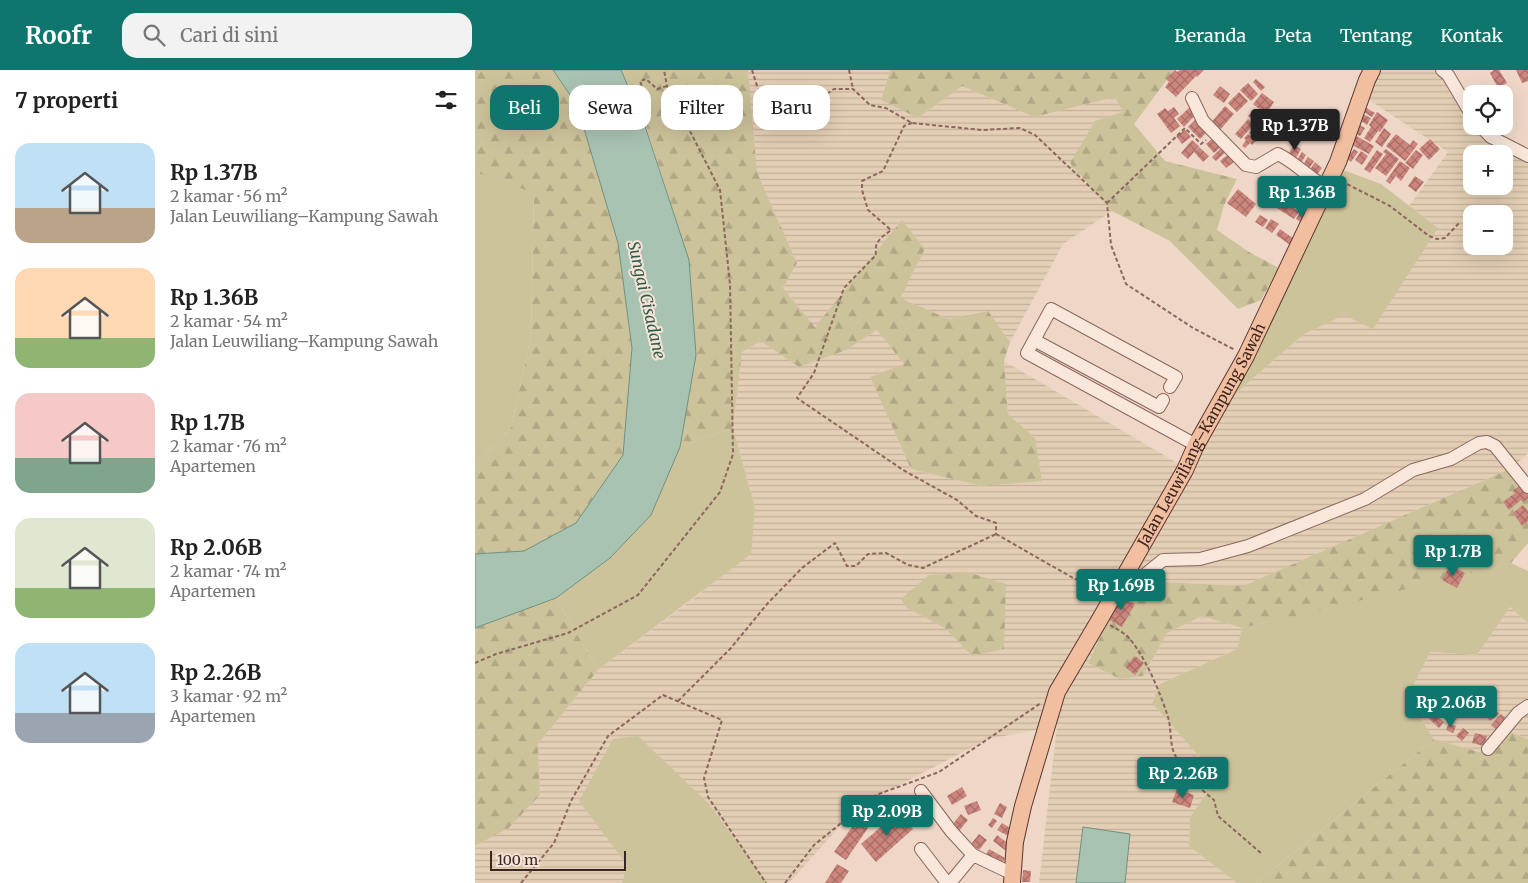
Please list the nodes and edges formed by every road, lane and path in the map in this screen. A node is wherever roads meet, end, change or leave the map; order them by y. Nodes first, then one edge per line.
1 (664, 70) edge
2 (752, 70) edge
3 (849, 70) edge
4 (1372, 70) edge
5 (1442, 70) edge
6 (641, 85) edge
7 (667, 85) edge
8 (661, 88) edge
9 (853, 89) junction
10 (1192, 98) dead end
11 (1463, 100) edge
12 (912, 123) junction
13 (689, 130) edge
14 (1213, 133) junction
15 (1488, 135) edge
16 (1528, 156) edge
17 (1339, 162) junction
18 (1326, 187) junction
19 (1107, 203) junction
20 (1459, 223) dead end
21 (1034, 340) junction
22 (1245, 356) junction
23 (1170, 387) dead end
24 (1163, 400) dead end
25 (1196, 445) junction
26 (1528, 487) edge
27 (997, 534) junction
28 (1117, 589) junction
29 (1100, 619) junction
30 (475, 663) edge
31 (677, 701) junction
32 (1528, 706) edge
33 (1488, 749) dead end
34 (921, 791) dead end
35 (921, 849) dead end
36 (1262, 854) dead end
37 (973, 855) junction
38 (1013, 878) edge
39 (521, 883) edge
40 (766, 883) edge
41 (949, 883) edge

1 - 7 path
2 - 9 path
3 - 9 path
4 - 17 main road, Jalan Leuwiliang–Kampung Sawah
5 - 11 street
6 - 8 path
9 - 12 path
10 - 14 street
12 - 19 path
12 - 27 path
13 - 30 path
14 - 18 street
14 - 19 path
15 - 16 street
17 - 18 main road, Jalan Leuwiliang–Kampung Sawah
17 - 20 path
18 - 22 main road, Jalan Leuwiliang–Kampung Sawah
19 - 22 path
21 - 23 street
21 - 24 street
21 - 25 street
22 - 25 main road, Jalan Leuwiliang–Kampung Sawah
25 - 28 main road, Jalan Leuwiliang–Kampung Sawah
26 - 28 street
27 - 28 path
27 - 31 path
28 - 29 main road, Jalan Leuwiliang–Kampung Sawah
29 - 36 path
29 - 38 main road, Jalan Leuwiliang–Kampung Sawah
31 - 39 path
31 - 40 path
32 - 33 street
34 - 37 street
35 - 41 street
37 - 38 street
37 - 41 street

